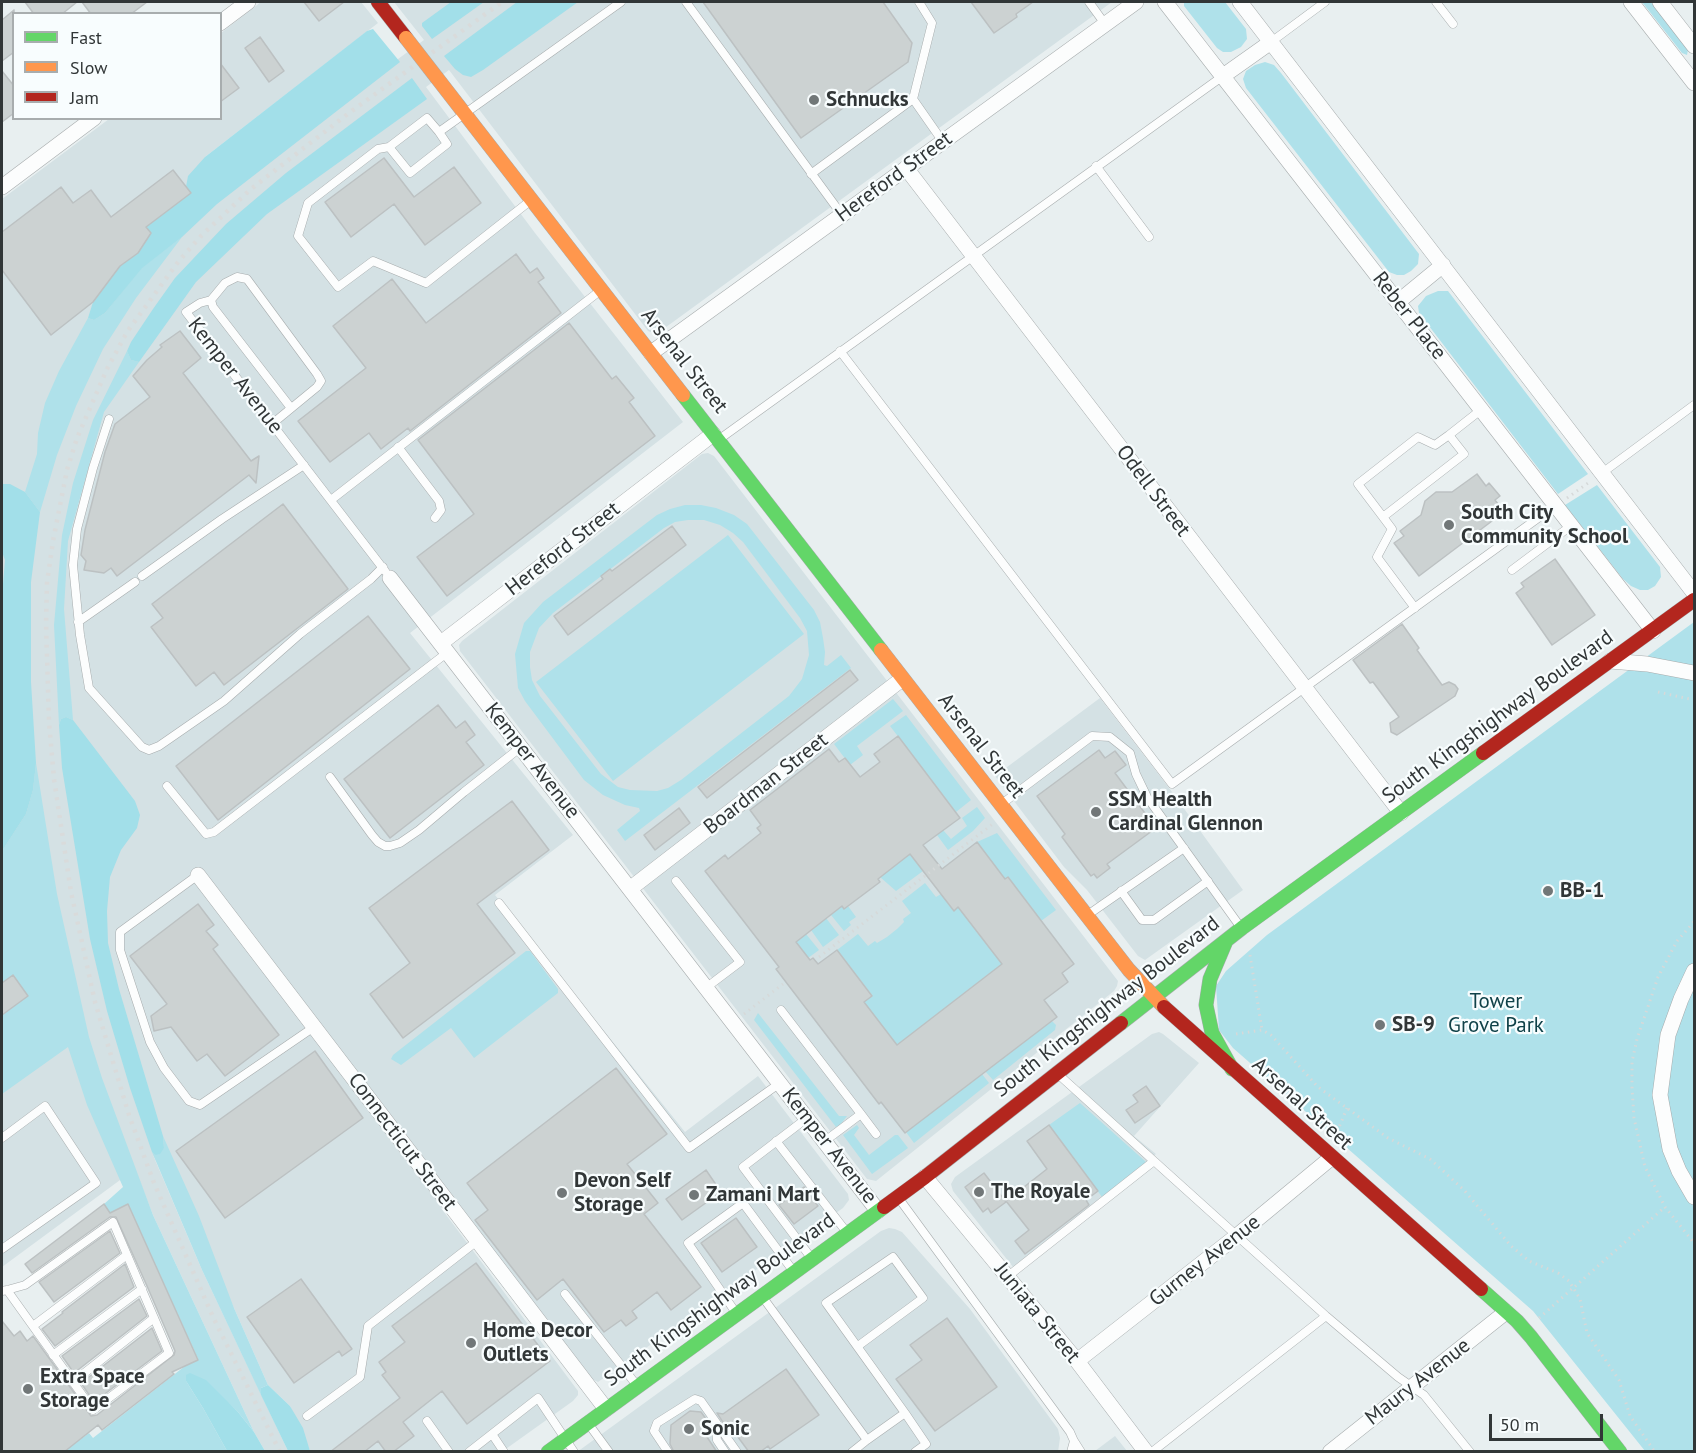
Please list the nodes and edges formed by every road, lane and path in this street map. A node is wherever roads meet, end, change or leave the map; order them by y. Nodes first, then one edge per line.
1 (248, 2) edge
2 (378, 2) edge
3 (621, 2) edge
4 (686, 2) edge
5 (919, 2) edge
6 (1089, 2) edge
7 (1136, 2) edge
8 (1166, 2) edge
9 (1240, 2) edge
10 (1325, 2) edge
11 (1436, 2) edge
12 (1631, 2) edge
13 (1660, 2) edge
14 (222, 22) edge
15 (1105, 24) junction
16 (1453, 24) dead end
17 (1270, 42) junction
18 (1695, 46) edge
19 (1690, 67) edge
20 (1223, 76) junction
21 (1695, 83) edge
22 (914, 99) junction
23 (465, 114) junction
24 (91, 120) edge
25 (439, 132) junction
26 (943, 142) junction
27 (389, 147) junction
28 (1096, 166) junction
29 (906, 168) junction
30 (812, 174) junction
31 (2, 187) edge
32 (532, 199) junction
33 (842, 215) junction
34 (1149, 237) dead end
35 (973, 256) junction
36 (1443, 265) junction
37 (602, 290) junction
38 (211, 300) junction
39 (1398, 302) junction
40 (840, 351) junction
41 (651, 353) junction
42 (1695, 405) edge
43 (291, 408) junction
44 (1482, 409) junction
45 (109, 419) dead end
46 (272, 424) junction
47 (1449, 435) junction
48 (716, 437) junction
49 (398, 447) junction
50 (304, 465) junction
51 (1602, 473) junction
52 (331, 500) junction
53 (1556, 505) junction
54 (1383, 517) junction
55 (435, 518) dead end
56 (1572, 525) junction
57 (1512, 570) dead end
58 (387, 573) junction
59 (142, 576) dead end
60 (135, 582) dead end
61 (1695, 593) edge
62 (1695, 600) edge
63 (1415, 608) junction
64 (78, 622) junction
65 (1653, 631) junction
66 (444, 647) junction
67 (1610, 661) junction
68 (1695, 673) edge
69 (902, 679) junction
70 (1304, 688) junction
71 (1658, 692) dead end
72 (1695, 700) edge
73 (521, 747) junction
74 (330, 777) dead end
75 (167, 786) dead end
76 (1000, 805) junction
77 (1401, 813) junction
78 (993, 824) dead end
79 (1184, 848) junction
80 (198, 875) joint
81 (676, 881) dead end
82 (1208, 881) junction
83 (631, 888) junction
84 (1121, 891) junction
85 (499, 903) dead end
86 (1086, 916) junction
87 (1242, 928) junction
88 (1227, 939) junction
89 (1250, 956) dead end
90 (819, 957) dead end
91 (1695, 971) edge
92 (783, 984) dead end
93 (707, 987) junction
94 (1153, 997) junction
95 (780, 1010) dead end
96 (733, 1022) junction
97 (314, 1027) junction
98 (1262, 1030) junction
99 (1234, 1035) dead end
100 (1232, 1069) junction
101 (1056, 1073) junction
102 (780, 1083) junction
103 (1347, 1108) junction
104 (861, 1114) junction
105 (807, 1118) junction
106 (876, 1134) dead end
107 (1335, 1137) dead end
108 (2, 1138) edge
109 (776, 1141) junction
110 (825, 1141) junction
111 (1331, 1158) junction
112 (1154, 1161) junction
113 (925, 1176) junction
114 (897, 1197) junction
115 (1695, 1197) edge
116 (1665, 1207) dead end
117 (878, 1211) junction
118 (847, 1233) junction
119 (1238, 1235) junction
120 (477, 1241) junction
121 (2, 1249) edge
122 (127, 1255) junction
123 (812, 1259) junction
124 (794, 1272) junction
125 (1007, 1277) junction
126 (1574, 1287) junction
127 (142, 1288) junction
128 (4, 1290) edge
129 (565, 1294) dead end
130 (762, 1296) junction
131 (1506, 1312) junction
132 (737, 1314) junction
133 (1326, 1316) junction
134 (154, 1318) junction
135 (1539, 1318) dead end
136 (33, 1326) junction
137 (858, 1346) junction
138 (53, 1355) junction
139 (1077, 1361) junction
140 (73, 1382) junction
141 (638, 1386) junction
142 (1413, 1386) junction
143 (606, 1409) junction
144 (905, 1413) junction
145 (307, 1416) dead end
146 (427, 1421) dead end
147 (715, 1421) junction
148 (588, 1423) junction
149 (492, 1434) junction
150 (565, 1439) junction
151 (867, 1440) junction
152 (1074, 1442) junction
153 (449, 1452) edge
154 (469, 1452) edge
155 (504, 1452) edge
156 (548, 1452) edge
157 (574, 1452) edge
158 (609, 1452) edge
159 (668, 1452) edge
160 (725, 1452) edge
161 (737, 1452) edge
162 (852, 1452) edge
163 (915, 1452) edge
164 (1071, 1452) edge
165 (1081, 1452) edge
166 (1146, 1452) edge
167 (1152, 1452) edge
168 (1330, 1452) edge
169 (1470, 1452) edge
170 (1620, 1452) edge
171 (1655, 1452) edge

1 - 14 street
2 - 23 main road, Arsenal Street, bridge
3 - 23 lane
4 - 30 lane
5 - 22 lane
6 - 15 lane
7 - 15 street, Hereford Street
8 - 20 street, Reber Place
9 - 17 street
10 - 17 lane
11 - 16 lane
12 - 19 street
13 - 18 street
15 - 26 street, Hereford Street
17 - 20 street
17 - 36 street
19 - 21 street
20 - 28 lane
20 - 39 street, Reber Place
22 - 26 lane
22 - 30 lane
23 - 25 lane
23 - 32 main road, Arsenal Street
24 - 31 street
25 - 27 lane
25 - 27 lane
26 - 29 street, Hereford Street
27 - 32 lane
28 - 34 lane
28 - 35 lane
29 - 33 street, Hereford Street
29 - 35 street, Odell Street
30 - 33 lane
32 - 37 main road, Arsenal Street
33 - 41 street, Hereford Street
35 - 40 lane
35 - 70 street, Odell Street
36 - 39 street
36 - 51 street
37 - 41 main road, Arsenal Street
37 - 49 lane
38 - 43 lane
38 - 43 lane
38 - 46 lane, Kemper Avenue
39 - 44 street, Reber Place
40 - 48 lane
40 - 70 lane
41 - 48 main road, Arsenal Street
42 - 51 lane
43 - 46 lane
44 - 47 lane
44 - 53 street, Reber Place
45 - 64 lane
46 - 50 lane, Kemper Avenue
47 - 54 lane
47 - 54 lane
48 - 66 street, Hereford Street
48 - 69 main road, Arsenal Street
49 - 52 lane
49 - 55 lane
50 - 52 lane, Kemper Avenue
50 - 59 lane
51 - 53 path
51 - 61 street
52 - 58 lane, Kemper Avenue
53 - 56 street, Reber Place
53 - 63 lane
54 - 63 lane
56 - 57 lane
56 - 65 street, Reber Place
58 - 64 lane
58 - 66 street, Kemper Avenue
60 - 64 lane
62 - 65 main road, South Kingshighway Boulevard
63 - 70 lane
65 - 67 main road, South Kingshighway Boulevard
66 - 73 street, Kemper Avenue
66 - 75 lane
67 - 68 street
67 - 77 main road, South Kingshighway Boulevard
69 - 76 main road, Arsenal Street
69 - 83 street, Boardman Street
70 - 77 street, Odell Street
71 - 72 path
73 - 74 lane
73 - 83 street, Kemper Avenue
76 - 79 lane
76 - 86 main road, Arsenal Street
77 - 87 main road, South Kingshighway Boulevard
78 - 90 path
79 - 82 lane
79 - 84 lane
80 - 97 street, Connecticut Street
80 - 97 lane
81 - 93 lane
82 - 84 lane
82 - 87 lane
83 - 93 street, Kemper Avenue
84 - 86 lane
85 - 102 lane
86 - 94 main road, Arsenal Street
87 - 88 main road, South Kingshighway Boulevard
88 - 94 main road, South Kingshighway Boulevard
88 - 100 main road
89 - 98 path
91 - 115 street
92 - 96 path
93 - 96 street, Kemper Avenue
94 - 100 main road, Arsenal Street
94 - 101 main road, South Kingshighway Boulevard
95 - 104 lane
96 - 102 street, Kemper Avenue
97 - 120 street, Connecticut Street
98 - 99 path
98 - 103 path
100 - 111 main road, Arsenal Street
101 - 112 lane
101 - 113 main road, South Kingshighway Boulevard
102 - 105 street, Kemper Avenue
103 - 107 path
103 - 126 path
104 - 106 lane
104 - 110 lane
105 - 109 lane
105 - 110 street, Kemper Avenue
108 - 121 lane
109 - 118 lane
109 - 123 lane
110 - 117 street, Kemper Avenue
111 - 119 street, Gurney Avenue
111 - 131 main road, Arsenal Street
112 - 119 lane
112 - 125 lane
113 - 114 main road, South Kingshighway Boulevard
113 - 125 street, Juniata Street
114 - 117 main road, South Kingshighway Boulevard
114 - 152 lane
116 - 126 path
117 - 118 main road, South Kingshighway Boulevard
118 - 123 main road, South Kingshighway Boulevard
119 - 133 lane
119 - 139 street, Gurney Avenue
120 - 143 street, Connecticut Street
120 - 145 lane
122 - 127 lane
122 - 128 lane
122 - 136 lane
123 - 124 main road, South Kingshighway Boulevard
124 - 130 main road, South Kingshighway Boulevard
124 - 132 lane
125 - 139 street, Juniata Street
126 - 135 path
126 - 171 path
127 - 134 lane
127 - 138 lane
128 - 136 lane
129 - 141 lane
130 - 132 main road, South Kingshighway Boulevard
130 - 151 lane
131 - 142 street, Maury Avenue
131 - 170 main road, Arsenal Street
132 - 141 main road, South Kingshighway Boulevard
133 - 142 lane
133 - 167 lane
134 - 140 lane
134 - 140 lane
136 - 138 lane
137 - 137 lane
137 - 144 lane
138 - 140 lane
139 - 166 street, Juniata Street
141 - 143 main road, South Kingshighway Boulevard
142 - 168 street, Maury Avenue
142 - 169 lane
143 - 148 main road, South Kingshighway Boulevard
144 - 151 lane
144 - 163 lane
146 - 153 lane
147 - 159 lane
147 - 160 lane
147 - 161 lane
148 - 150 main road, South Kingshighway Boulevard
148 - 158 lane
149 - 150 lane
149 - 154 lane
149 - 155 lane
150 - 156 main road, South Kingshighway Boulevard
150 - 157 lane
151 - 162 lane
152 - 164 lane
152 - 165 lane

